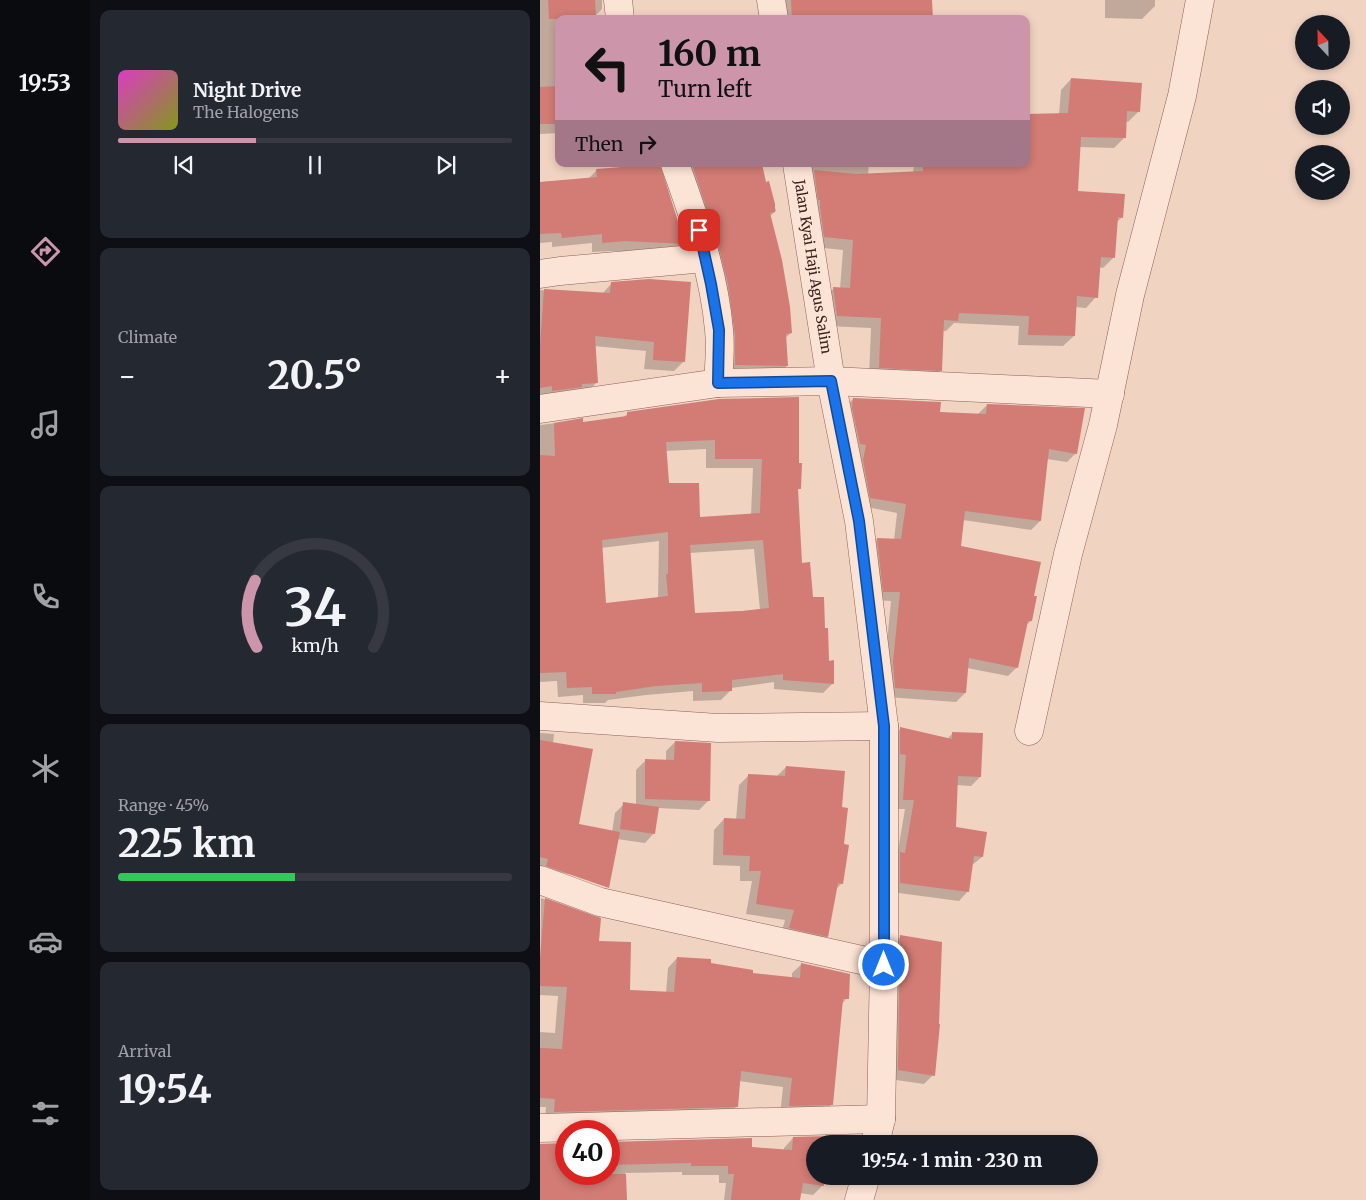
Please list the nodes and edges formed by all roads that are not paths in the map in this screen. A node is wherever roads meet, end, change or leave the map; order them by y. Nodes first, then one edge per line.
1 (618, 0) edge
2 (771, 0) edge
3 (1200, 0) edge
4 (620, 15) edge
5 (773, 15) edge
6 (676, 167) edge
7 (797, 167) edge
8 (705, 258) junction
9 (540, 274) edge
10 (831, 381) junction
11 (718, 383) junction
12 (1110, 394) junction
13 (540, 409) edge
14 (540, 716) edge
15 (884, 726) junction
16 (1029, 731) dead end
17 (540, 880) edge
18 (884, 965) junction
19 (540, 1128) edge
20 (878, 1132) edge
21 (863, 1185) edge
22 (859, 1200) edge

1 - 4 street
2 - 5 street
3 - 12 street
6 - 8 street
7 - 10 street, Jalan Kyai Haji Agus Salim
8 - 9 street
8 - 11 street
10 - 11 street
10 - 12 street
10 - 15 street, Jalan Kyai Haji Agus Salim
11 - 13 street
12 - 16 street
14 - 15 street
15 - 18 street, Jalan Kyai Haji Agus Salim
17 - 18 street
18 - 20 street, Jalan Kyai Haji Agus Salim
19 - 20 street
21 - 22 street

